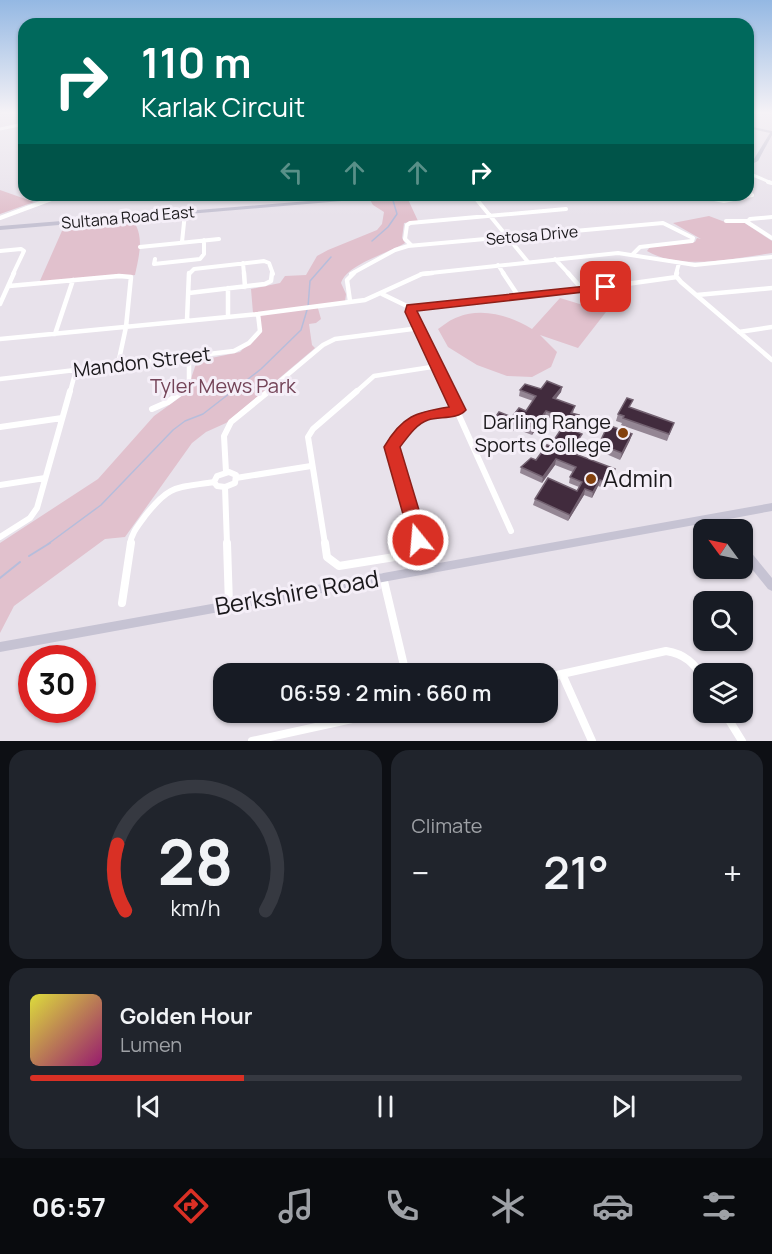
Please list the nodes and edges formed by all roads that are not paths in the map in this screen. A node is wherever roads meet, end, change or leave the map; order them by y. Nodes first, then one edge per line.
1 (763, 148) edge
2 (754, 161) edge
3 (754, 176) edge
4 (772, 183) edge
5 (46, 201) edge
6 (328, 201) edge
7 (478, 201) edge
8 (711, 201) edge
9 (733, 201) edge
10 (566, 209) dead end
11 (185, 213) junction
12 (491, 216) junction
13 (772, 217) edge
14 (0, 218) edge
15 (726, 221) dead end
16 (747, 221) junction
17 (0, 228) edge
18 (507, 237) junction
19 (772, 238) edge
20 (219, 239) dead end
21 (204, 240) junction
22 (182, 242) junction
23 (411, 245) junction
24 (140, 246) dead end
25 (0, 251) edge
26 (635, 254) junction
27 (772, 257) edge
28 (555, 259) junction
29 (528, 262) junction
30 (243, 263) junction
31 (681, 263) junction
32 (154, 264) dead end
33 (498, 265) junction
34 (677, 278) junction
35 (73, 280) junction
36 (9, 286) junction
37 (244, 286) junction
38 (228, 288) junction
39 (772, 288) edge
40 (583, 290) junction
41 (189, 292) junction
42 (382, 294) junction
43 (696, 295) junction
44 (519, 297) junction
45 (350, 301) junction
46 (0, 304) edge
47 (411, 310) junction
48 (257, 314) junction
49 (228, 315) junction
50 (188, 320) junction
51 (126, 327) junction
52 (772, 327) edge
53 (420, 328) junction
54 (739, 332) junction
55 (55, 334) junction
56 (0, 339) edge
57 (189, 356) junction
58 (772, 360) edge
59 (118, 364) junction
60 (438, 366) junction
61 (76, 370) junction
62 (0, 379) edge
63 (152, 409) dead end
64 (458, 410) junction
65 (62, 418) junction
66 (0, 427) edge
67 (311, 466) junction
68 (226, 472) junction
69 (45, 478) junction
70 (236, 478) junction
71 (214, 482) junction
72 (0, 485) edge
73 (225, 487) junction
74 (772, 507) edge
75 (718, 517) joint
76 (511, 531) dead end
77 (0, 537) edge
78 (753, 563) edge
79 (383, 577) junction
80 (772, 586) edge
81 (122, 603) dead end
82 (229, 605) junction
83 (0, 646) edge
84 (403, 663) edge
85 (693, 664) edge
86 (562, 674) junction
87 (558, 675) edge
88 (334, 723) edge
89 (731, 723) edge
90 (252, 741) edge
91 (592, 741) edge
92 (742, 741) edge

1 - 2 street
3 - 4 street
5 - 14 street
6 - 11 street, Sultana Road East
7 - 12 street
8 - 9 street
10 - 12 street
11 - 17 street, Sultana Road East
11 - 22 street
12 - 18 street
12 - 23 street
13 - 16 street
15 - 16 street
16 - 19 street
18 - 23 street, Setosa Drive
18 - 26 street, Setosa Drive
18 - 29 street
20 - 21 street
21 - 22 street
21 - 32 street
22 - 24 street
23 - 45 street, Setosa Drive
25 - 36 street
26 - 28 street
26 - 31 street
27 - 31 street
28 - 29 street
28 - 40 street
29 - 33 street
30 - 37 street
30 - 37 street
30 - 41 street
31 - 34 street
33 - 42 street
33 - 44 street
34 - 40 street
34 - 43 street
35 - 36 street
35 - 51 street
35 - 55 street
36 - 46 street
37 - 38 street
38 - 41 street
38 - 49 street
39 - 43 street
40 - 44 street
41 - 50 street
42 - 45 street
42 - 47 street
43 - 54 street
44 - 47 street
45 - 48 street
47 - 53 street
48 - 49 street
48 - 57 street, Mandon Street
49 - 50 street
50 - 51 street
51 - 55 street
51 - 59 street
52 - 54 street
53 - 60 street
53 - 68 street
54 - 58 street
55 - 56 street
57 - 59 street, Mandon Street
57 - 63 street
59 - 61 street, Mandon Street
60 - 64 street
60 - 67 street
61 - 62 street, Mandon Street
61 - 65 street
64 - 67 street
64 - 76 street
65 - 66 street
65 - 69 street
67 - 70 street
68 - 70 street
68 - 71 street
69 - 72 street
69 - 77 street
70 - 73 street
71 - 73 street
71 - 81 street
73 - 82 street
74 - 75 street, Berkshire Road
75 - 79 street, Berkshire Road
78 - 80 street
79 - 82 street, Berkshire Road
79 - 84 street
82 - 83 street, Berkshire Road
85 - 86 street
86 - 87 street
86 - 91 street
88 - 90 street
89 - 92 street

